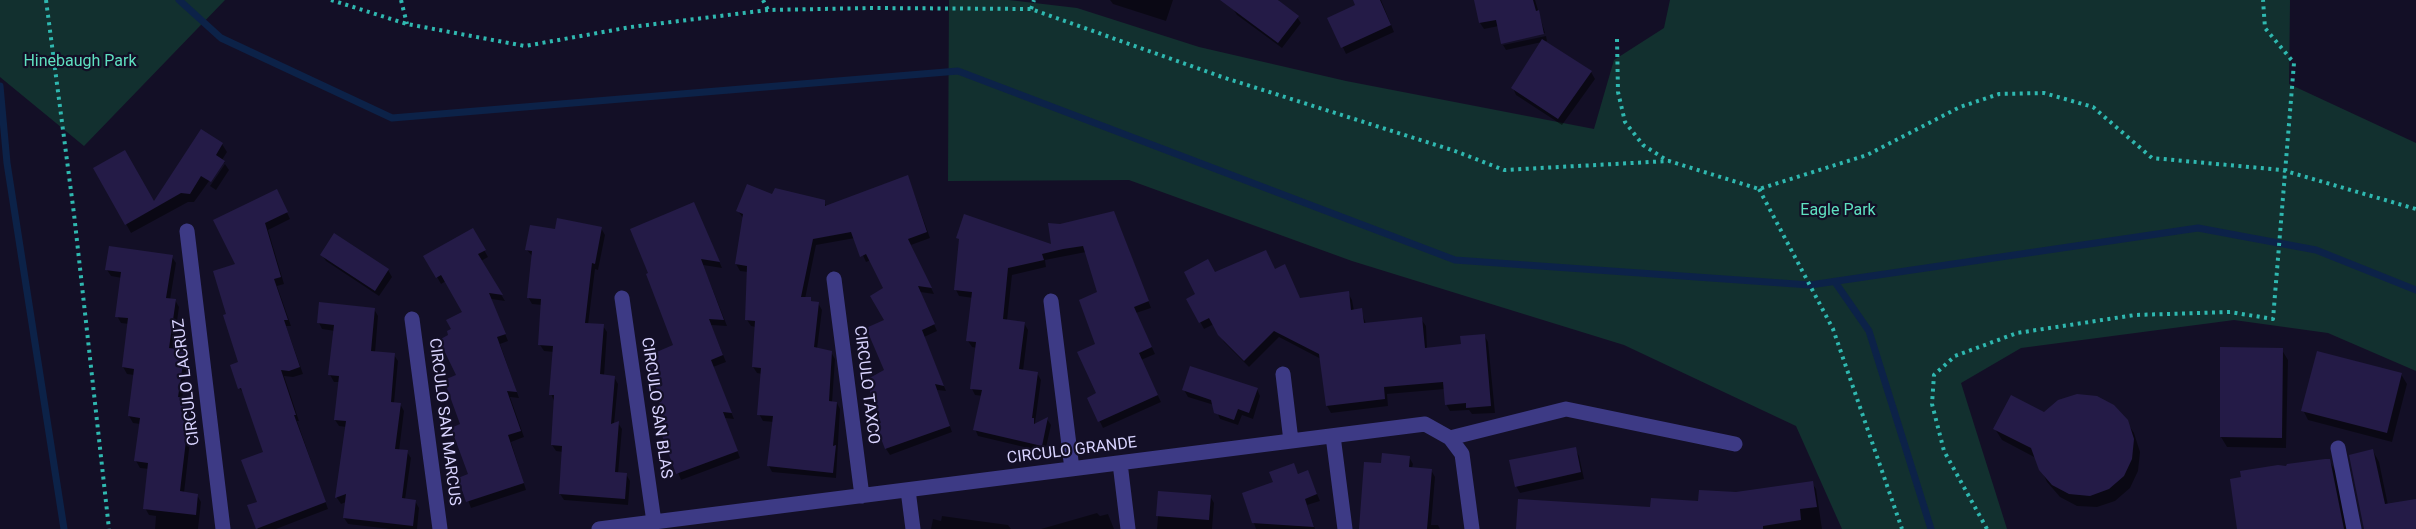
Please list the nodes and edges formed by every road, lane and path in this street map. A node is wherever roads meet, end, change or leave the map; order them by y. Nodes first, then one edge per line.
1 (46, 0) edge
2 (332, 0) edge
3 (402, 0) edge
4 (763, 0) edge
5 (1034, 0) edge
6 (2264, 0) edge
7 (1031, 9) junction
8 (768, 10) junction
9 (407, 24) junction
10 (1617, 39) dead end
11 (1669, 161) junction
12 (2287, 171) junction
13 (1760, 189) junction
14 (2416, 209) edge
15 (187, 231) dead end
16 (834, 279) dead end
17 (622, 298) dead end
18 (1051, 301) dead end
19 (412, 319) dead end
20 (1283, 374) dead end
21 (1333, 435) junction
22 (1450, 438) junction
23 (1291, 441) junction
24 (1735, 444) dead end
25 (2338, 448) dead end
26 (1120, 463) junction
27 (1072, 469) junction
28 (908, 490) junction
29 (862, 496) junction
30 (654, 522) junction
31 (700, 523) edge
32 (109, 529) edge
33 (223, 529) edge
34 (440, 529) edge
35 (599, 529) edge
36 (913, 529) edge
37 (1128, 529) edge
38 (1346, 529) edge
39 (1472, 529) edge
40 (1902, 529) edge
41 (1987, 529) edge
42 (2354, 529) edge

1 - 32 path
2 - 9 path
3 - 9 path
4 - 8 path
5 - 7 path
6 - 12 path
7 - 8 path
7 - 11 path
8 - 9 path
10 - 11 path
11 - 13 path
12 - 13 path
12 - 14 path
12 - 41 path
13 - 40 path
15 - 33 street, CIRCULO LACRUZ
16 - 29 street, CIRCULO TAXCO
17 - 30 street, CIRCULO SAN BLAS
18 - 27 street
19 - 34 street, CIRCULO SAN MARCUS
20 - 23 street
21 - 22 street, CIRCULO GRANDE
21 - 23 street, CIRCULO GRANDE
21 - 38 street
22 - 24 street
22 - 39 street
23 - 26 street, CIRCULO GRANDE
25 - 42 street
26 - 27 street, CIRCULO GRANDE
26 - 37 street
27 - 28 street, CIRCULO GRANDE
28 - 29 street, CIRCULO GRANDE
28 - 36 street
29 - 31 street, CIRCULO GRANDE
30 - 31 street, CIRCULO GRANDE
30 - 35 street, CIRCULO GRANDE

